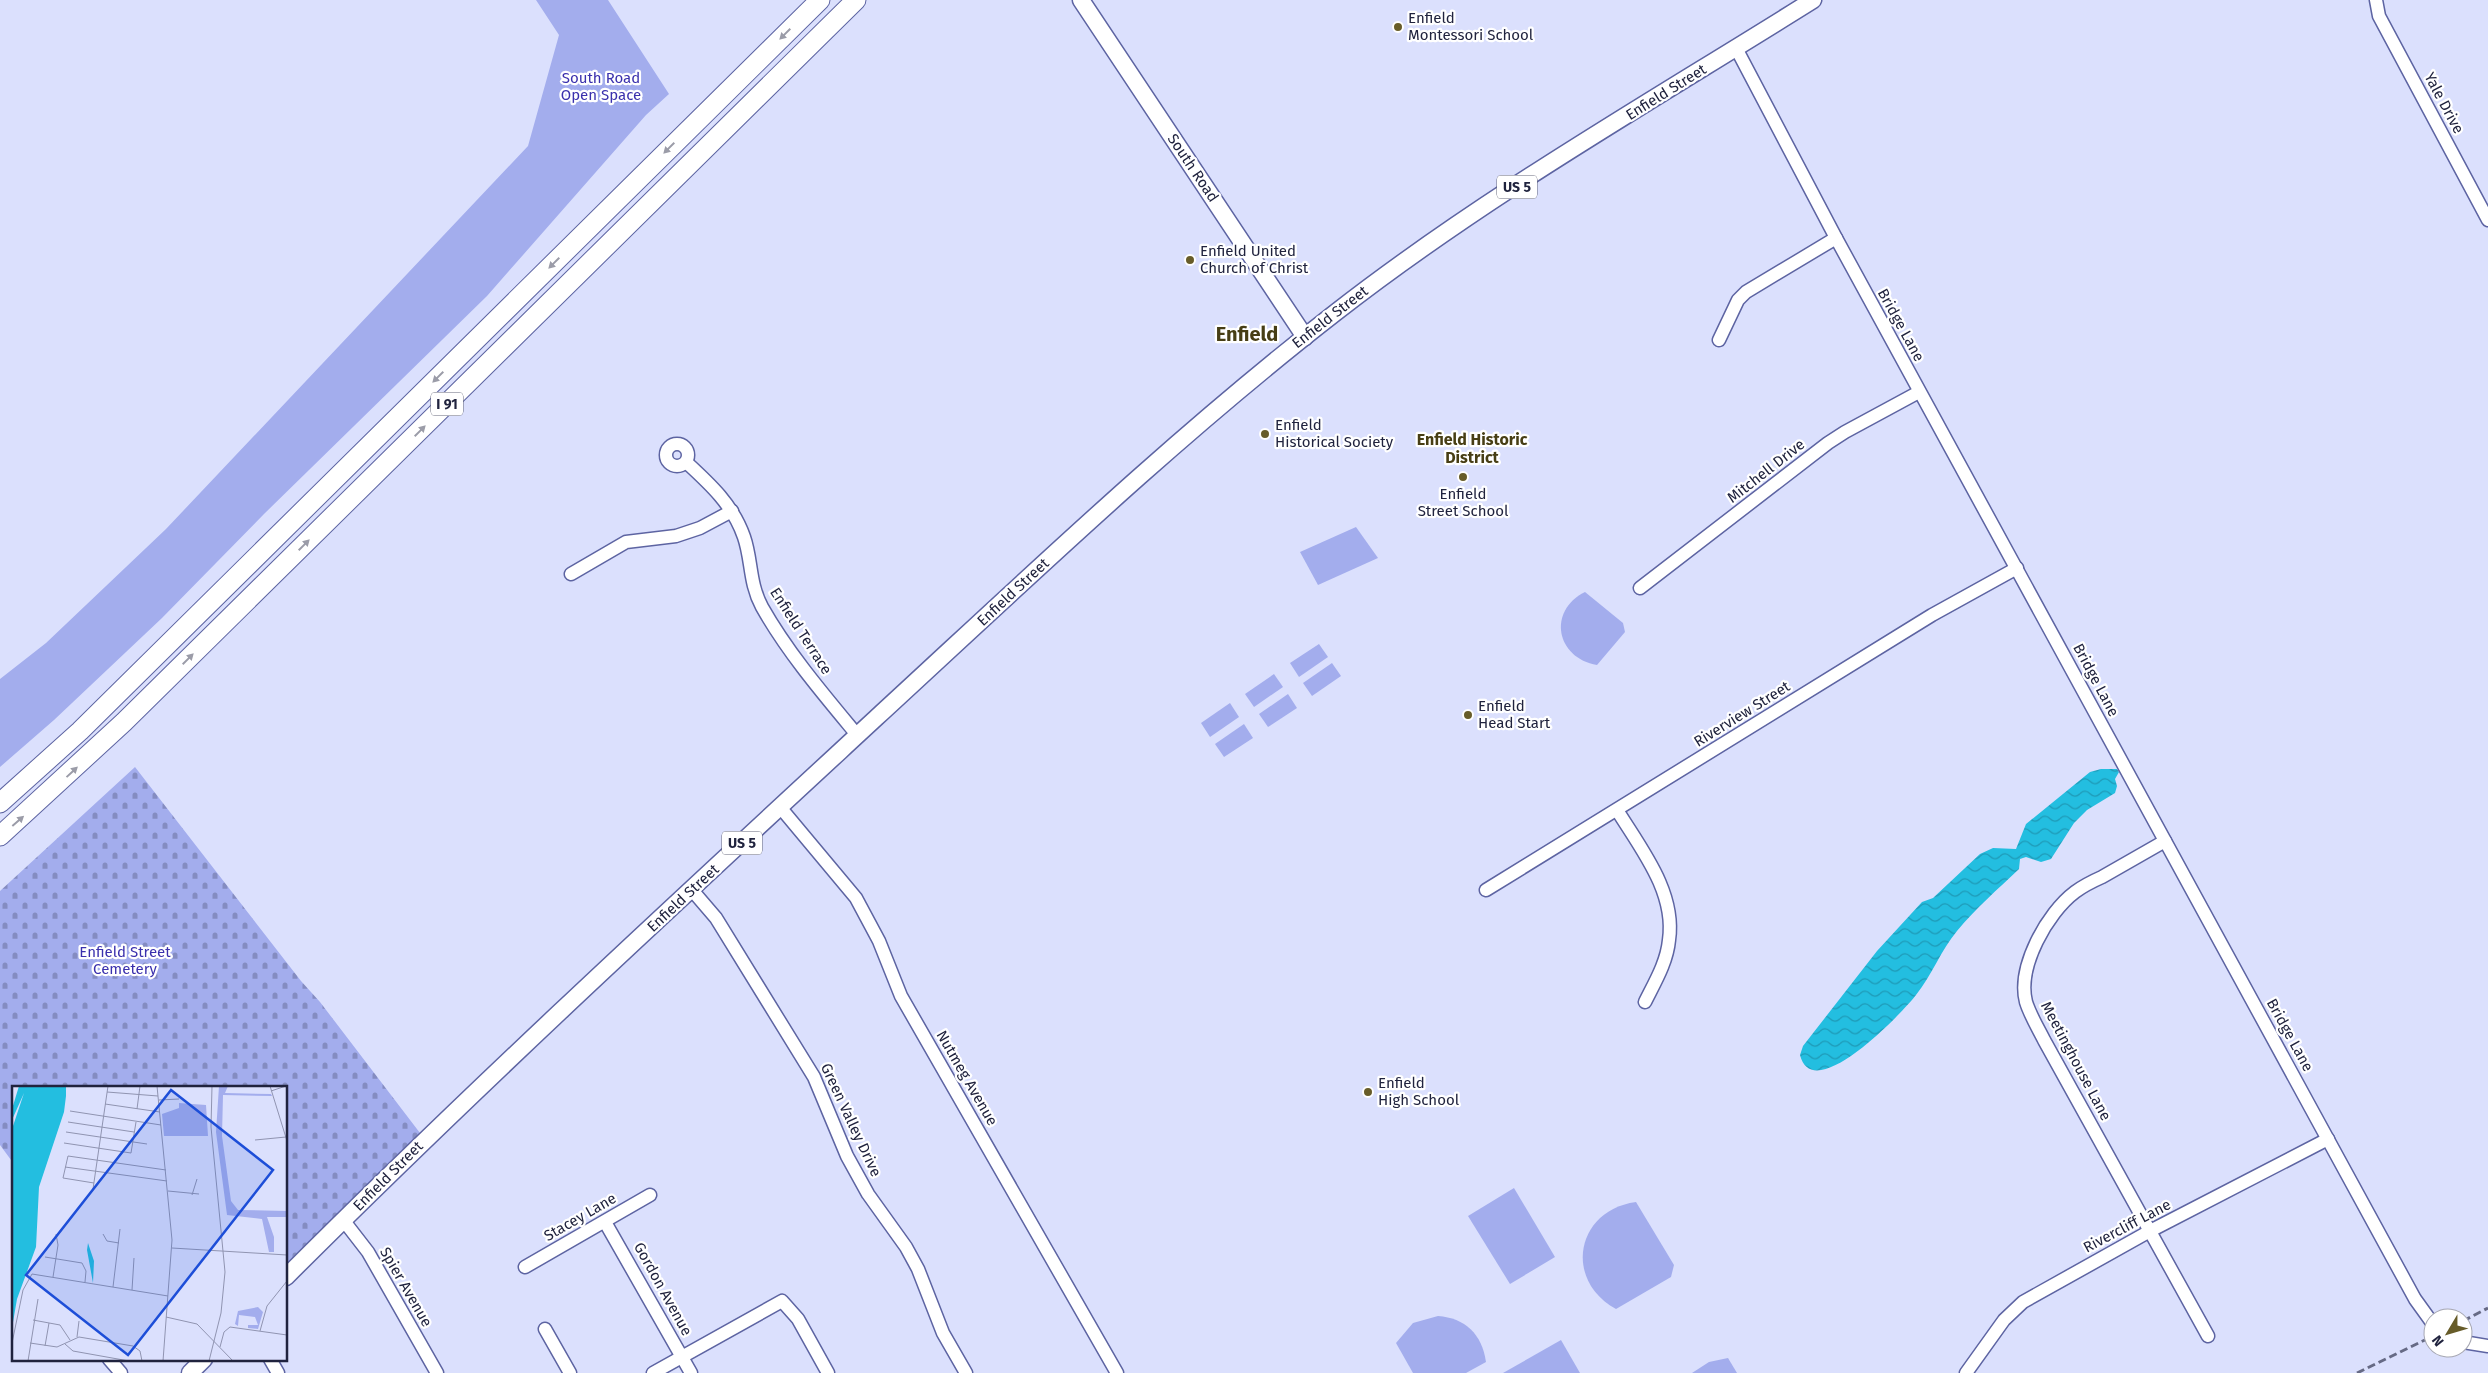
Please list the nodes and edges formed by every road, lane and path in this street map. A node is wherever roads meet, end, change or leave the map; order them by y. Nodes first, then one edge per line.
1 (820, 0) edge
2 (856, 0) edge
3 (1081, 0) edge
4 (1813, 0) edge
5 (2376, 0) edge
6 (1736, 48) junction
7 (2488, 220) edge
8 (1836, 238) junction
9 (1305, 336) junction
10 (1720, 340) dead end
11 (1919, 392) junction
12 (686, 462) dead end
13 (732, 511) junction
14 (2017, 568) junction
15 (570, 574) dead end
16 (1640, 588) dead end
17 (858, 736) junction
18 (0, 803) edge
19 (780, 807) junction
20 (1617, 810) junction
21 (0, 836) edge
22 (2165, 840) junction
23 (692, 890) junction
24 (1486, 890) dead end
25 (1645, 1002) dead end
26 (2328, 1139) junction
27 (650, 1195) dead end
28 (344, 1220) junction
29 (606, 1222) junction
30 (2150, 1231) junction
31 (525, 1266) dead end
32 (288, 1274) edge
33 (2423, 1310) edge
34 (545, 1329) dead end
35 (2208, 1336) dead end
36 (2473, 1344) edge
37 (2488, 1346) edge
38 (682, 1357) junction
39 (110, 1360) edge
40 (203, 1360) edge
41 (271, 1360) edge
42 (121, 1373) edge
43 (190, 1373) edge
44 (278, 1373) edge
45 (436, 1373) edge
46 (570, 1373) edge
47 (652, 1373) edge
48 (691, 1373) edge
49 (828, 1373) edge
50 (966, 1373) edge
51 (1117, 1373) edge
52 (1966, 1373) edge

1 -> 18 highway, I 91
21 -> 2 highway, I 91
3 - 9 main road, South Road
4 - 6 main road, Enfield Street / US 5
5 - 7 street, Yale Drive
6 - 8 street, Bridge Lane
6 - 9 main road, Enfield Street / US 5
8 - 10 street
8 - 11 street, Bridge Lane
9 - 17 main road, Enfield Street / US 5
11 - 14 street, Bridge Lane
11 - 16 street, Mitchell Drive
12 - 13 street, Enfield Terrace
13 - 15 street
13 - 17 street, Enfield Terrace
14 - 20 street, Riverview Street
14 - 22 street, Bridge Lane
17 - 19 main road, Enfield Street / US 5
19 - 23 main road, Enfield Street / US 5
19 - 51 street, Nutmeg Avenue
20 - 24 street, Riverview Street
20 - 25 street
22 - 26 street, Bridge Lane
22 - 30 street, Meetinghouse Lane
23 - 28 main road, Enfield Street / US 5
23 - 50 street, Green Valley Drive
26 - 30 street, Rivercliff Lane
26 - 33 street, Bridge Lane
27 - 29 street, Stacey Lane
28 - 32 main road, Enfield Street / US 5
28 - 45 street, Spier Avenue
29 - 31 street, Stacey Lane
29 - 38 street, Gordon Avenue
30 - 35 street, Meetinghouse Lane
30 - 52 street, Rivercliff Lane
34 - 46 street
36 - 37 street
38 - 47 street
38 - 48 street, Gordon Avenue
38 - 49 street
39 - 42 street
40 - 43 main road
41 - 44 street

